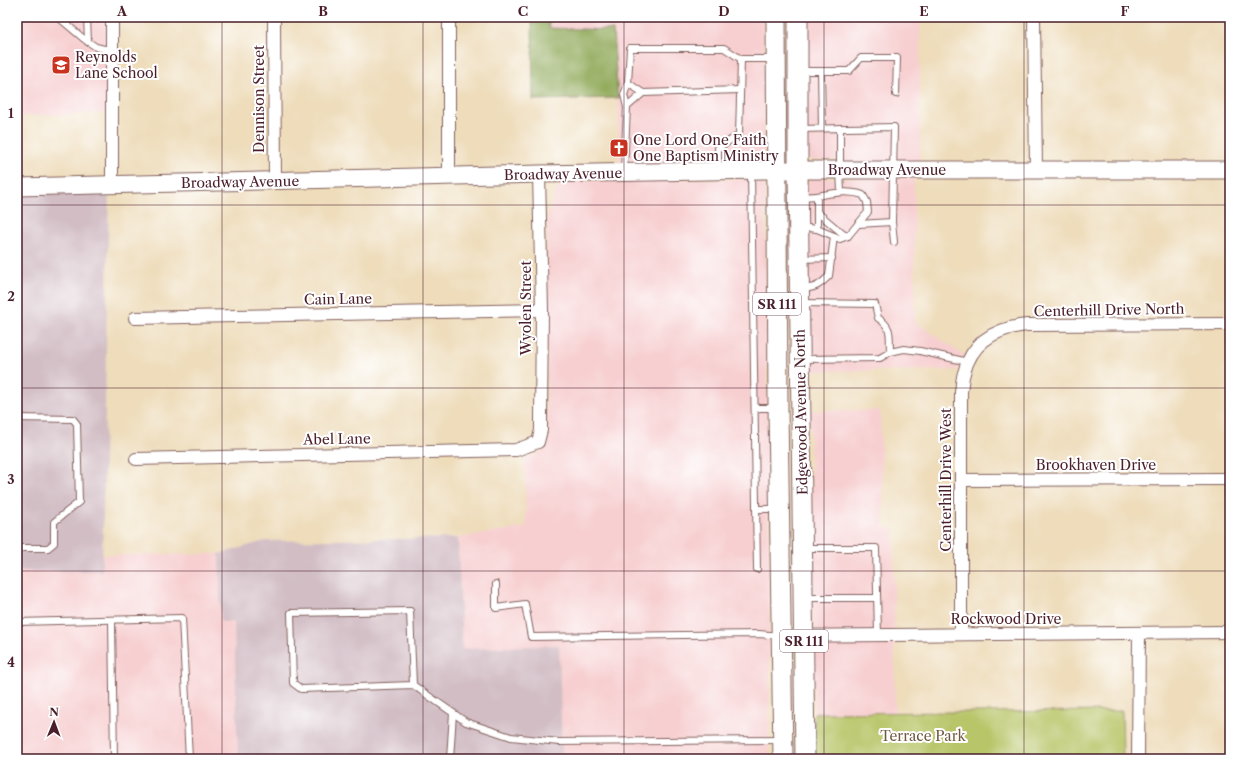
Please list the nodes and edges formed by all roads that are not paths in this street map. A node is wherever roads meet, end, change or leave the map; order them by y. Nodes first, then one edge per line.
1 (58, 17) edge
2 (88, 17) edge
3 (112, 17) edge
4 (274, 17) edge
5 (449, 17) edge
6 (776, 17) edge
7 (798, 17) edge
8 (1034, 17) edge
9 (88, 42) junction
10 (113, 51) junction
11 (741, 58) junction
12 (776, 59) junction
13 (798, 71) junction
14 (821, 71) junction
15 (628, 83) junction
16 (740, 90) junction
17 (643, 93) junction
18 (896, 94) dead end
19 (627, 107) junction
20 (822, 128) junction
21 (840, 128) junction
22 (798, 129) junction
23 (750, 170) junction
24 (776, 170) junction
25 (798, 170) junction
26 (840, 170) junction
27 (894, 170) junction
28 (1036, 170) junction
29 (1230, 170) edge
30 (718, 171) junction
31 (624, 173) junction
32 (539, 174) junction
33 (449, 177) junction
34 (275, 181) junction
35 (112, 185) junction
36 (17, 187) edge
37 (841, 192) junction
38 (807, 196) junction
39 (817, 212) junction
40 (892, 222) junction
41 (858, 224) junction
42 (798, 227) junction
43 (817, 229) junction
44 (834, 236) junction
45 (848, 236) junction
46 (894, 242) dead end
47 (832, 258) junction
48 (799, 259) junction
49 (799, 296) junction
50 (753, 304) junction
51 (777, 304) junction
52 (542, 310) junction
53 (135, 318) dead end
54 (1230, 324) edge
55 (990, 335) joint
56 (890, 352) junction
57 (800, 359) junction
58 (968, 362) junction
59 (755, 408) junction
60 (778, 408) junction
61 (801, 408) junction
62 (17, 418) edge
63 (538, 442) joint
64 (136, 459) dead end
65 (1230, 479) edge
66 (962, 480) junction
67 (756, 509) junction
68 (780, 509) junction
69 (17, 548) edge
70 (803, 548) junction
71 (758, 569) dead end
72 (496, 584) dead end
73 (804, 598) junction
74 (877, 598) junction
75 (112, 620) junction
76 (17, 622) edge
77 (1230, 632) edge
78 (1139, 633) junction
79 (961, 634) junction
80 (878, 635) junction
81 (781, 636) junction
82 (804, 636) junction
83 (412, 686) junction
84 (453, 713) junction
85 (782, 740) junction
86 (114, 759) edge
87 (189, 759) edge
88 (450, 759) edge
89 (783, 759) edge
90 (805, 759) edge
91 (1138, 759) edge

1 - 9 lane
2 - 9 lane
3 - 10 street
4 - 34 street, Dennison Street
5 - 33 street
6 - 12 main road, Edgewood Avenue North / SR 111
7 - 13 main road, Edgewood Avenue North / SR 111
8 - 28 street
9 - 10 lane
10 - 35 street
11 - 12 lane
11 - 15 lane
11 - 16 lane
12 - 24 main road, Edgewood Avenue North / SR 111
13 - 14 lane
13 - 22 main road, Edgewood Avenue North / SR 111
14 - 18 lane
14 - 20 lane
15 - 17 lane
15 - 19 lane
16 - 17 lane
16 - 30 lane
17 - 19 lane
19 - 31 lane
20 - 21 lane
20 - 22 lane
21 - 26 lane
21 - 27 lane
22 - 25 main road, Edgewood Avenue North / SR 111
23 - 24 street, Broadway Avenue
23 - 30 street, Broadway Avenue
23 - 50 lane
24 - 25 street, Broadway Avenue
24 - 51 main road, Edgewood Avenue North / SR 111
25 - 26 street, Broadway Avenue
25 - 38 main road, Edgewood Avenue North / SR 111
26 - 27 street, Broadway Avenue
26 - 37 lane
27 - 28 street, Broadway Avenue
27 - 40 lane
28 - 29 street, Broadway Avenue
30 - 31 street, Broadway Avenue
31 - 32 street, Broadway Avenue
32 - 33 street, Broadway Avenue
32 - 52 street, Wyolen Street
33 - 34 street, Broadway Avenue
34 - 35 street, Broadway Avenue
35 - 36 street, Broadway Avenue
37 - 38 lane
37 - 41 lane
38 - 39 lane
38 - 42 main road, Edgewood Avenue North / SR 111
39 - 43 lane
39 - 45 lane
40 - 41 lane
40 - 46 lane
41 - 45 lane
42 - 43 lane
42 - 48 main road, Edgewood Avenue North / SR 111
43 - 44 lane
44 - 45 lane
44 - 47 lane
47 - 48 lane
47 - 49 lane
48 - 49 main road, Edgewood Avenue North / SR 111
49 - 56 lane
49 - 57 main road, Edgewood Avenue North / SR 111
50 - 51 lane
50 - 59 lane
51 - 60 main road, Edgewood Avenue North / SR 111
52 - 53 street, Cain Lane
52 - 63 street, Wyolen Street
54 - 55 street, Centerhill Drive North
55 - 58 street, Centerhill Drive West
56 - 57 lane
56 - 58 lane
57 - 61 main road, Edgewood Avenue North / SR 111
58 - 66 street, Centerhill Drive West
59 - 60 lane
59 - 67 lane
60 - 61 street
60 - 68 main road, Edgewood Avenue North / SR 111
61 - 70 main road, Edgewood Avenue North / SR 111
62 - 69 lane
63 - 64 street, Abel Lane
65 - 66 street, Brookhaven Drive
66 - 79 street, Centerhill Drive West
67 - 68 lane
67 - 71 lane
68 - 81 main road, Edgewood Avenue North / SR 111
70 - 73 main road, Edgewood Avenue North / SR 111
70 - 74 lane
72 - 81 lane
73 - 74 lane
73 - 82 main road, Edgewood Avenue North / SR 111
74 - 80 lane
75 - 76 lane
75 - 86 lane
75 - 87 lane
77 - 78 street, Rockwood Drive
78 - 79 street, Rockwood Drive
78 - 91 street
79 - 80 street, Rockwood Drive
80 - 82 street, Rockwood Drive
81 - 82 street, Rockwood Drive
81 - 85 main road, Edgewood Avenue North / SR 111
82 - 90 main road, Edgewood Avenue North / SR 111
83 - 83 lane
83 - 84 lane
84 - 85 lane
84 - 88 lane
85 - 89 main road, Edgewood Avenue North / SR 111

